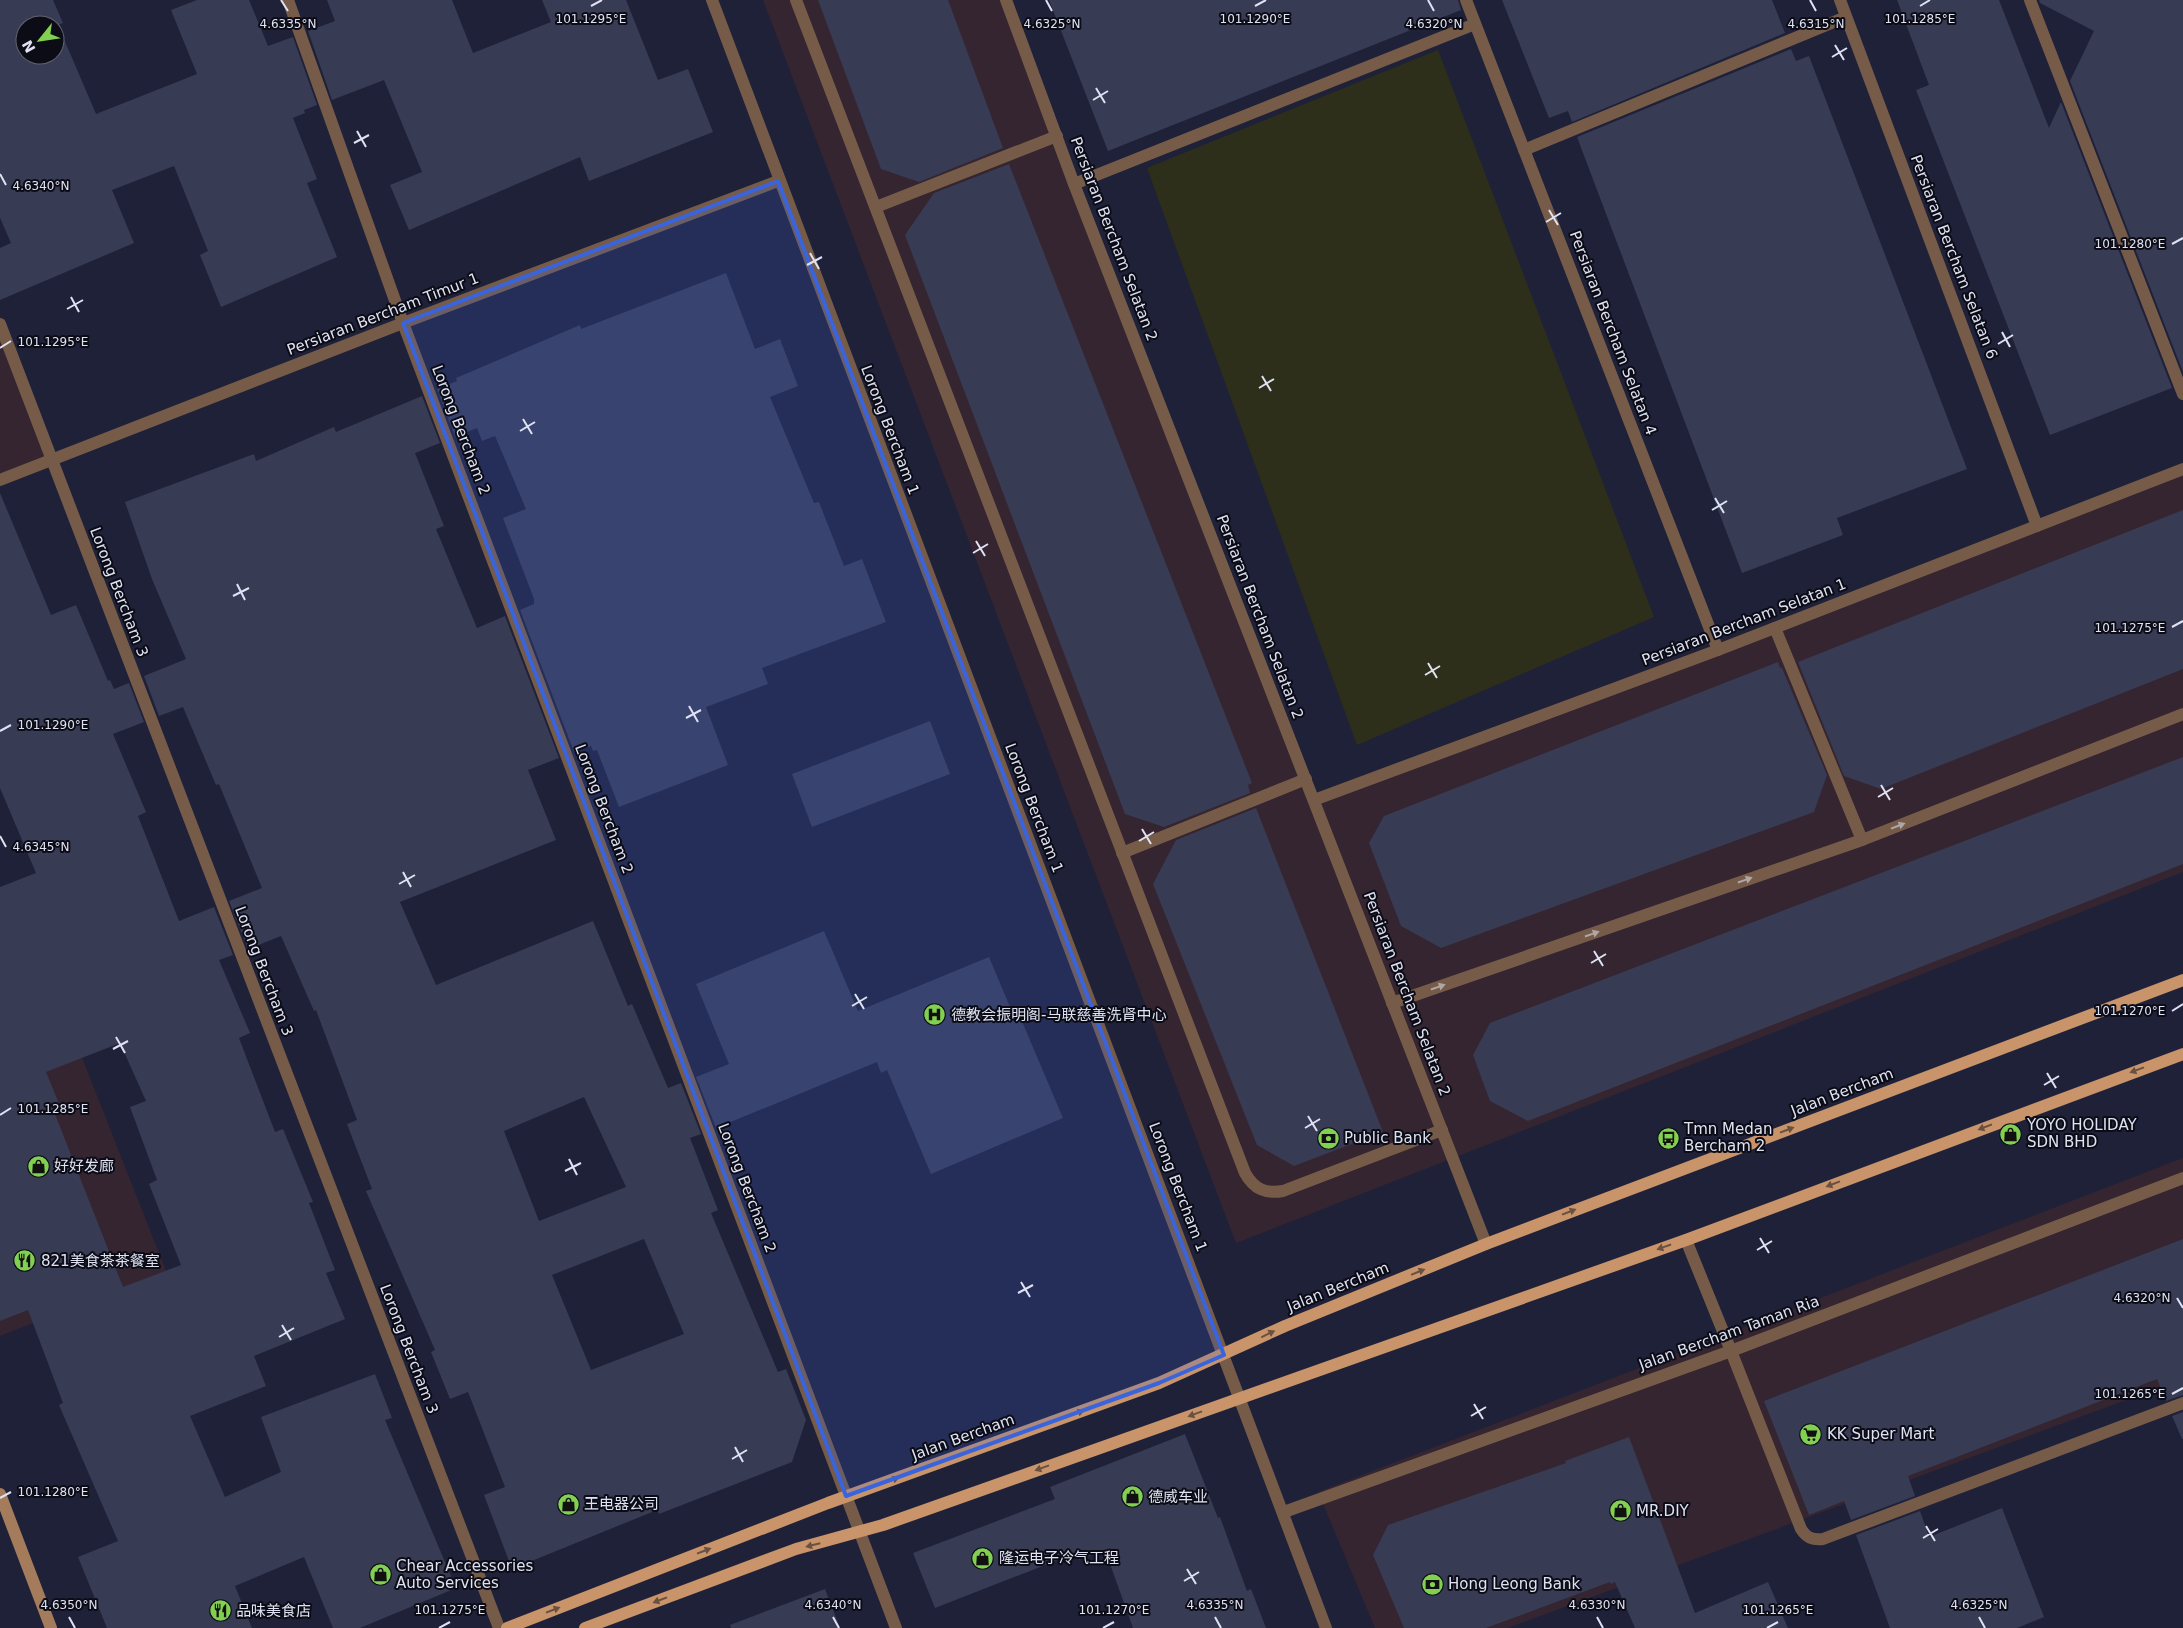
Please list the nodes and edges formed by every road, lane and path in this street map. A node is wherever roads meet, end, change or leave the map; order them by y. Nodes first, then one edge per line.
1 (288, 0) edge
2 (712, 0) edge
3 (796, 0) edge
4 (1006, 0) edge
5 (1466, 0) edge
6 (1840, 0) edge
7 (2030, 0) edge
8 (1846, 17) junction
9 (1475, 24) junction
10 (1057, 136) junction
11 (1524, 150) junction
12 (778, 180) junction
13 (1074, 184) junction
14 (876, 207) junction
15 (403, 323) junction
16 (0, 324) edge
17 (2183, 394) edge
18 (51, 461) junction
19 (2183, 469) edge
20 (0, 480) edge
21 (2038, 526) junction
22 (1775, 628) junction
23 (1718, 650) junction
24 (2183, 714) edge
25 (1306, 779) junction
26 (1314, 800) junction
27 (1862, 840) junction
28 (1122, 853) junction
29 (2183, 980) edge
30 (1392, 1003) junction
31 (2183, 1054) edge
32 (1442, 1130) junction
33 (2183, 1178) edge
34 (1686, 1240) junction
35 (1486, 1244) junction
36 (1731, 1351) junction
37 (1224, 1355) junction
38 (1241, 1397) junction
39 (2183, 1403) edge
40 (0, 1494) edge
41 (846, 1496) junction
42 (1284, 1512) junction
43 (860, 1533) junction
44 (51, 1628) edge
45 (499, 1628) edge
46 (508, 1628) edge
47 (585, 1628) edge
48 (896, 1628) edge
49 (1326, 1628) edge

1 - 15 street, Lorong Bercham 2
2 - 12 street, Lorong Bercham 1
3 - 14 street
4 - 10 street, Persiaran Bercham Selatan 2
5 - 9 street, Persiaran Bercham Selatan 4
6 - 8 street, Persiaran Bercham Selatan 6
7 - 17 street
8 - 11 street
8 - 21 street, Persiaran Bercham Selatan 6
9 - 11 street, Persiaran Bercham Selatan 4
9 - 13 street
10 - 13 street, Persiaran Bercham Selatan 2
10 - 14 street
11 - 23 street, Persiaran Bercham Selatan 4
12 - 15 street, Persiaran Bercham Timur 1
12 - 37 street, Lorong Bercham 1
13 - 25 street, Persiaran Bercham Selatan 2
14 - 28 street
15 - 18 street, Persiaran Bercham Timur 1
15 - 41 street, Lorong Bercham 2
16 - 18 street, Lorong Bercham 3
18 - 20 street, Persiaran Bercham Timur 1
18 - 45 street, Lorong Bercham 3
19 - 21 street, Persiaran Bercham Selatan 1
21 - 22 street, Persiaran Bercham Selatan 1
22 - 23 street, Persiaran Bercham Selatan 1
22 - 27 street
23 - 26 street, Persiaran Bercham Selatan 1
27 -> 24 street
25 - 26 street, Persiaran Bercham Selatan 2
25 - 28 street
26 - 30 street, Persiaran Bercham Selatan 2
30 -> 27 street
28 - 32 street
35 -> 29 main road, Jalan Bercham
30 - 32 street, Persiaran Bercham Selatan 2
31 -> 34 main road
32 - 35 street, Persiaran Bercham Selatan 2
33 - 36 street, Jalan Bercham Taman Ria
34 - 36 street
34 -> 38 main road
37 -> 35 main road, Jalan Bercham
36 - 39 street
36 - 42 street, Jalan Bercham Taman Ria
37 - 38 street, Lorong Bercham 1
41 -> 37 main road, Jalan Bercham
38 - 42 street, Lorong Bercham 1
38 -> 43 main road
40 - 44 street
41 - 43 street, Lorong Bercham 2
46 -> 41 main road, Jalan Bercham
42 - 49 street, Lorong Bercham 1
43 -> 47 main road
43 - 48 street, Lorong Bercham 2

